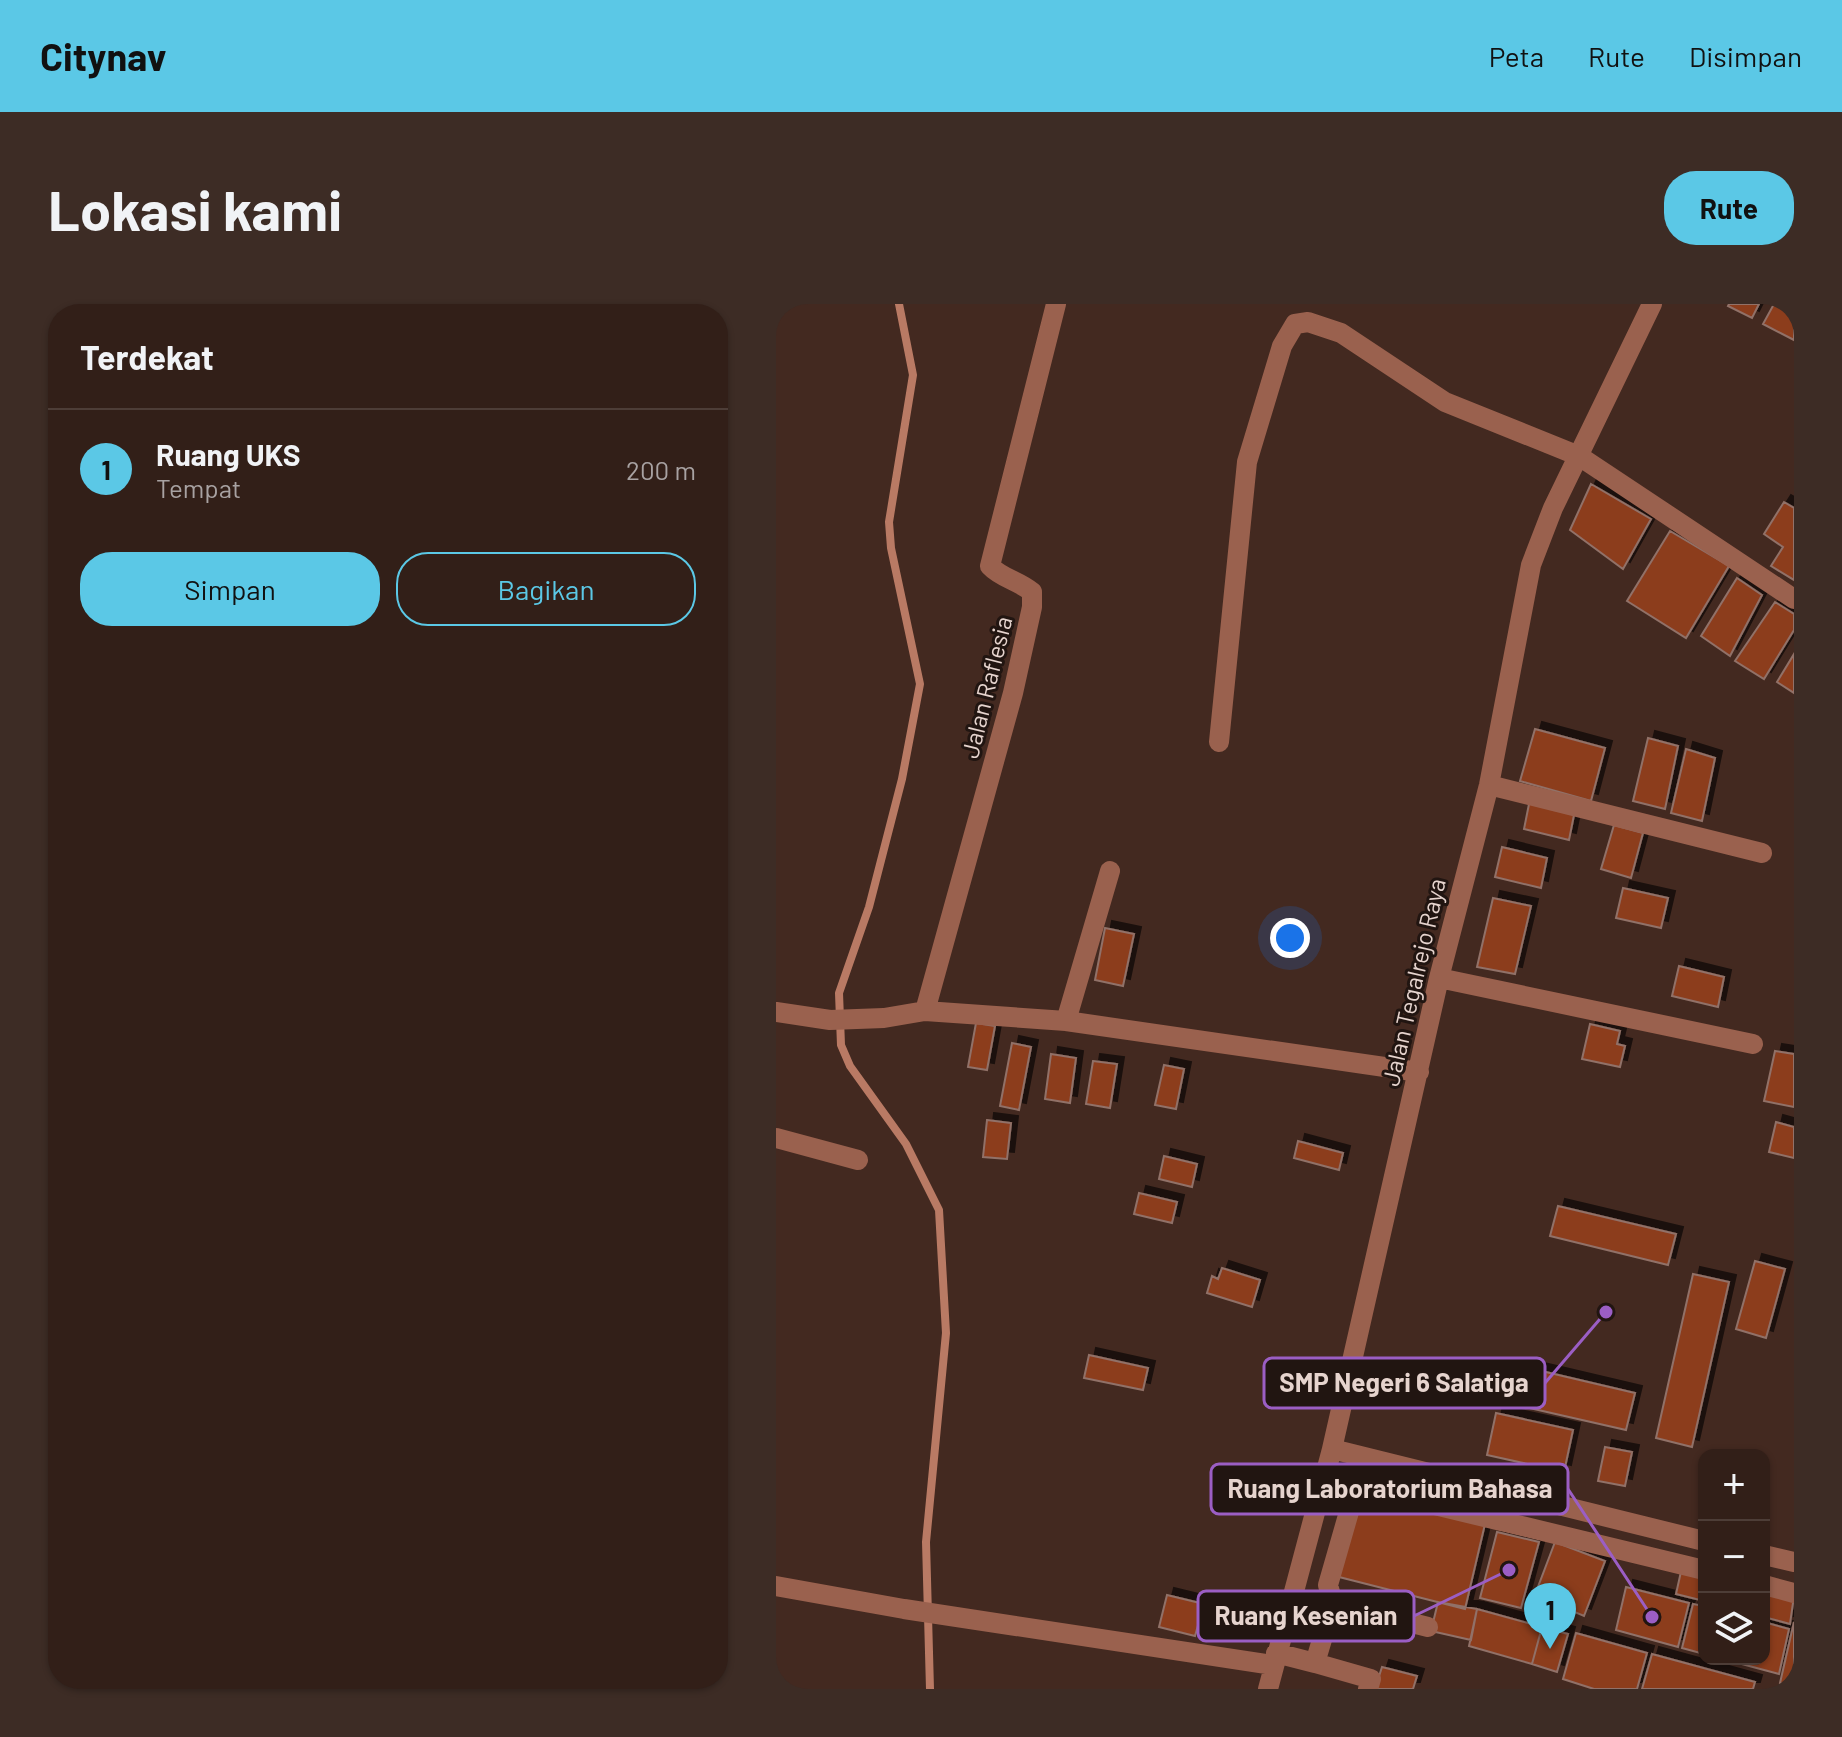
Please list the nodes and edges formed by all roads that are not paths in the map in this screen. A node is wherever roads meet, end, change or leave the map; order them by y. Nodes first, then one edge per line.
1 (1056, 304) edge
2 (1652, 304) edge
3 (1297, 314) edge
4 (1579, 456) junction
5 (1794, 599) edge
6 (1219, 742) dead end
7 (1489, 785) junction
8 (1762, 853) dead end
9 (1110, 871) dead end
10 (1439, 978) junction
11 (925, 1011) junction
12 (776, 1012) edge
13 (1066, 1021) junction
14 (1753, 1044) dead end
15 (1419, 1072) junction
16 (776, 1138) edge
17 (858, 1160) dead end
18 (1332, 1449) junction
19 (1698, 1540) edge
20 (1770, 1556) edge
21 (1794, 1562) edge
22 (1698, 1569) edge
23 (776, 1586) edge
24 (1770, 1587) edge
25 (1794, 1593) edge
26 (1333, 1603) junction
27 (1428, 1627) dead end
28 (1274, 1659) junction
29 (1315, 1663) junction
30 (1268, 1689) edge
31 (1368, 1689) edge

1 - 11 street, Jalan Raflesia
2 - 4 street, Jalan Tegalrejo Raya
3 - 4 street
3 - 6 street
4 - 5 street
4 - 7 street, Jalan Tegalrejo Raya
7 - 8 street
7 - 10 street, Jalan Tegalrejo Raya
9 - 13 street
10 - 14 street
10 - 15 street, Jalan Tegalrejo Raya
11 - 12 street
11 - 13 street
13 - 15 street
15 - 18 street, Jalan Tegalrejo Raya
16 - 17 street
18 - 19 street
18 - 28 street, Jalan Tegalrejo Raya
20 - 21 street
22 - 26 street
23 - 28 street
24 - 25 street
26 - 27 street
26 - 29 street
28 - 29 street
28 - 30 street, Jalan Tegalrejo Raya
29 - 31 street

